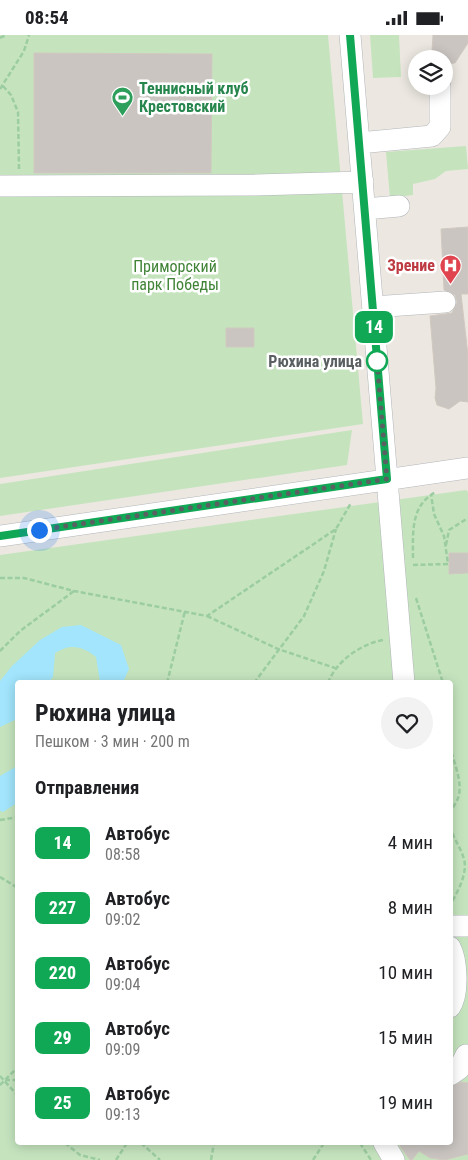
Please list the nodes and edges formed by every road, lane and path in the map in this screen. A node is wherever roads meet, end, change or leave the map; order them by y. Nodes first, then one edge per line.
1 (6, 35) edge
2 (29, 35) edge
3 (350, 35) edge
4 (0, 38) edge
5 (3, 86) junction
6 (0, 89) edge
7 (440, 95) edge
8 (359, 143) junction
9 (19, 173) dead end
10 (363, 182) junction
11 (0, 186) edge
12 (399, 206) dead end
13 (365, 209) junction
14 (445, 302) dead end
15 (373, 307) junction
16 (468, 468) edge
17 (387, 479) junction
18 (432, 487) dead end
19 (438, 491) dead end
20 (432, 494) junction
21 (355, 496) dead end
22 (468, 518) edge
23 (336, 529) junction
24 (0, 536) edge
25 (446, 546) junction
26 (407, 568) junction
27 (0, 578) edge
28 (74, 591) junction
29 (415, 592) dead end
30 (185, 611) junction
31 (207, 616) junction
32 (400, 638) junction
33 (278, 649) junction
34 (0, 651) edge
35 (336, 668) junction
36 (168, 680) edge
37 (256, 680) edge
38 (330, 680) edge
39 (404, 680) edge
40 (442, 680) edge
41 (453, 755) edge
42 (453, 804) edge
43 (15, 818) edge
44 (0, 820) edge
45 (453, 838) edge
46 (0, 877) edge
47 (15, 885) edge
48 (453, 900) edge
49 (468, 926) edge
50 (453, 927) edge
51 (453, 952) edge
52 (453, 997) edge
53 (461, 1054) edge
54 (15, 1070) edge
55 (453, 1073) edge
56 (0, 1076) edge
57 (5, 1080) junction
58 (15, 1080) edge
59 (0, 1085) edge
60 (15, 1092) edge
61 (68, 1145) edge
62 (126, 1145) edge
63 (143, 1145) edge
64 (214, 1145) edge
65 (323, 1145) edge
66 (361, 1145) edge
67 (385, 1145) edge
68 (100, 1160) edge
69 (116, 1160) edge
70 (160, 1160) edge
71 (211, 1160) edge
72 (313, 1160) edge
73 (371, 1160) edge
74 (394, 1160) edge

1 - 4 path
2 - 5 path
3 - 8 street
5 - 6 path
5 - 9 path
7 - 8 street
8 - 10 street
10 - 11 street
10 - 13 street
12 - 13 street
13 - 15 street
14 - 15 street
15 - 17 street
16 - 17 street
17 - 24 street
17 - 26 street
18 - 20 path
19 - 20 path
20 - 25 path
20 - 26 path
21 - 23 path
22 - 25 path
23 - 31 path
23 - 33 path
25 - 26 path
26 - 32 street
27 - 28 path
28 - 30 path
28 - 34 path
29 - 40 path
30 - 31 path
30 - 36 path
31 - 33 path
32 - 35 path
32 - 39 street
33 - 35 path
33 - 37 path
35 - 38 path
41 - 42 path
43 - 44 path
45 - 48 path
46 - 47 path
49 - 50 street
51 - 52 street
53 - 55 street
54 - 57 path
56 - 57 path
57 - 58 path
57 - 59 path
57 - 60 path
61 - 68 path
62 - 69 path
63 - 70 path
64 - 71 path
65 - 72 path
66 - 73 path
67 - 74 street

